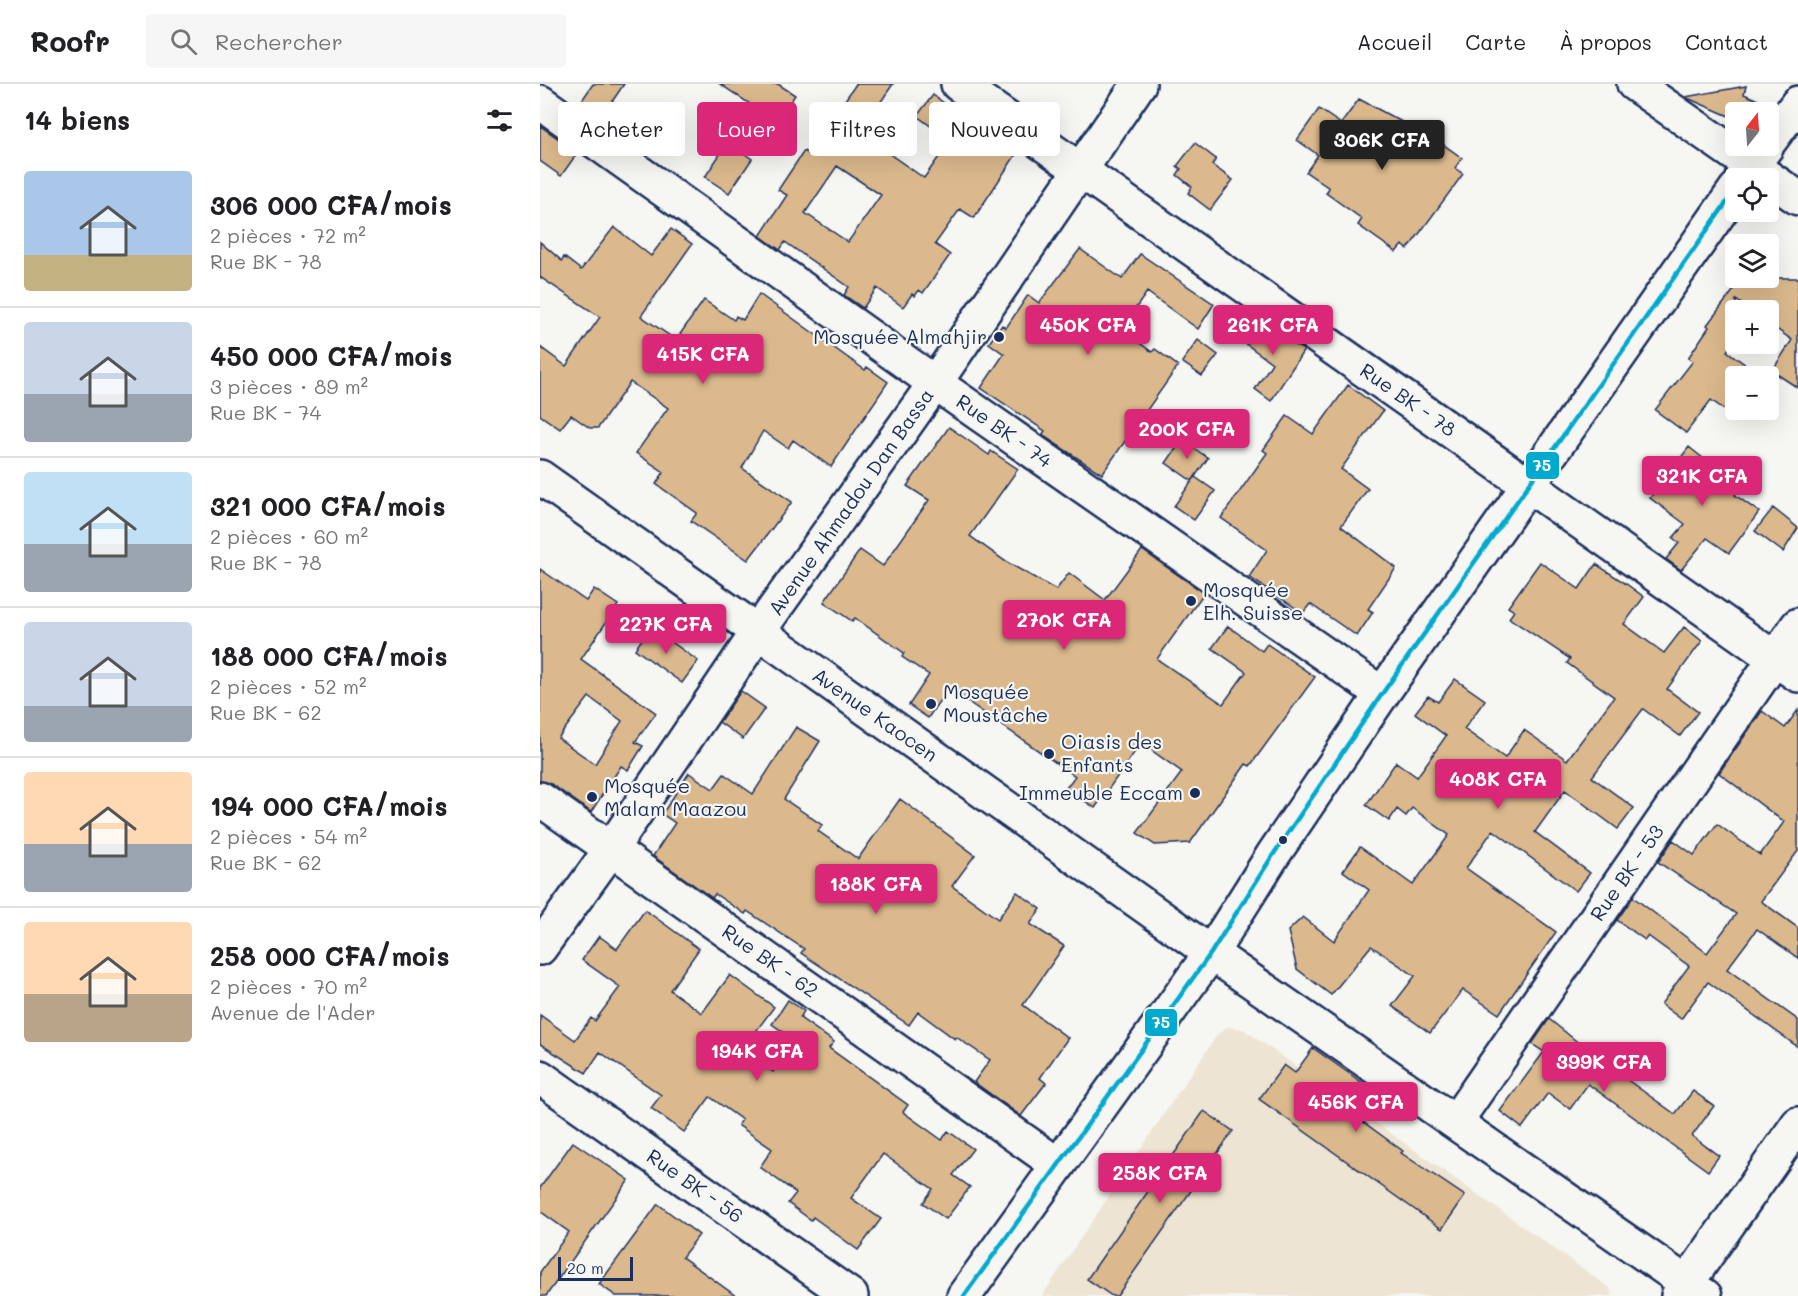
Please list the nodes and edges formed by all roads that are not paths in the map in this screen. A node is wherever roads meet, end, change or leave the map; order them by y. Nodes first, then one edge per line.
1 (958, 84) edge
2 (1139, 84) edge
3 (1634, 84) edge
4 (540, 102) edge
5 (1798, 103) edge
6 (1753, 165) edge
7 (1081, 168) junction
8 (1798, 198) edge
9 (935, 383) junction
10 (540, 477) edge
11 (1527, 485) junction
12 (1798, 625) edge
13 (758, 632) junction
14 (1786, 667) edge
15 (1382, 694) junction
16 (540, 799) edge
17 (611, 849) junction
18 (540, 948) edge
19 (1211, 952) junction
20 (540, 1077) edge
21 (1456, 1121) junction
22 (1798, 1124) edge
23 (1058, 1165) junction
24 (1690, 1292) edge
25 (851, 1296) edge
26 (964, 1296) edge

1 - 7 street, Rue BK - 78
2 - 7 street, Avenue Ahmadou Dan Bassa
3 - 6 street
4 - 9 street, Rue BK - 74
5 - 6 street
6 - 8 street
6 - 11 street
7 - 9 street, Avenue Ahmadou Dan Bassa
7 - 11 street, Rue BK - 78
9 - 13 street, Avenue Ahmadou Dan Bassa
9 - 15 street, Rue BK - 74
10 - 13 street, Avenue Kaocen
11 - 14 street, Rue BK - 78
11 - 15 street
12 - 14 street, Rue BK - 53
13 - 17 street, Avenue Ahmadou Dan Bassa
13 - 19 street, Avenue Kaocen
14 - 21 street, Rue BK - 53
15 - 19 street
16 - 17 street, Rue BK - 62
17 - 18 street, Avenue Ahmadou Dan Bassa
17 - 23 street, Rue BK - 62
19 - 21 street, Avenue Kaocen
19 - 23 street
20 - 25 street, Rue BK - 56
21 - 24 street, Avenue Kaocen
22 - 24 street
23 - 26 street

